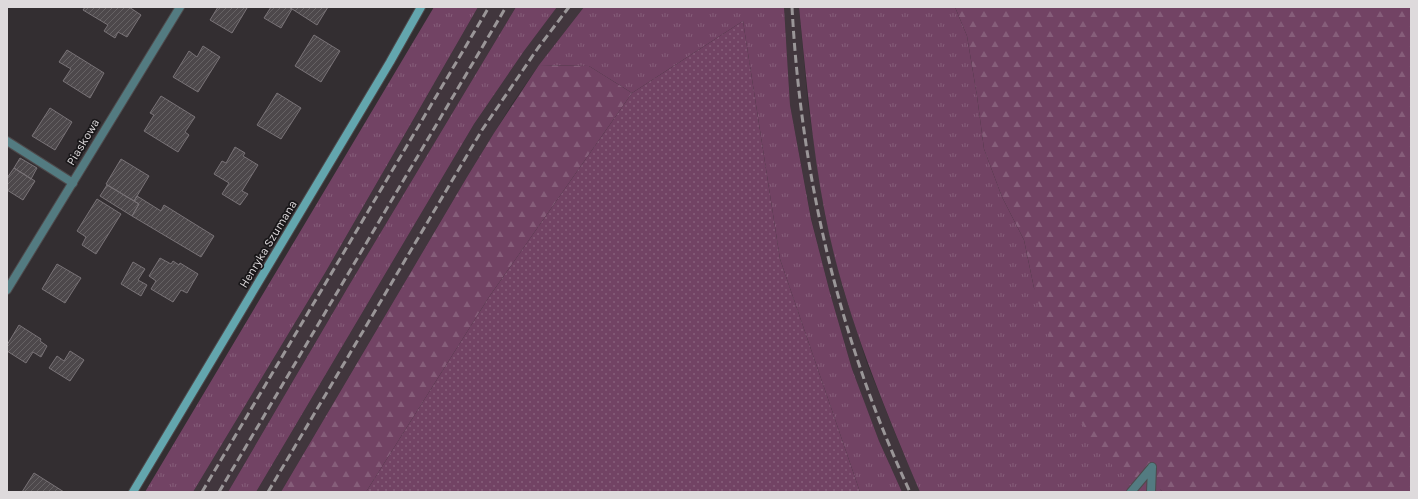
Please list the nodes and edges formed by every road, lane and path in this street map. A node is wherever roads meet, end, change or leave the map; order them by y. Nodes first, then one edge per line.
1 (180, 7) edge
2 (422, 7) edge
3 (7, 141) edge
4 (73, 183) junction
5 (7, 290) edge
6 (133, 492) edge
7 (1130, 492) edge
8 (1151, 492) edge

1 - 4 street, Piaskowa
2 - 6 street, Henryka Szumana
3 - 4 street
4 - 5 street, Piaskowa
7 - 8 street

